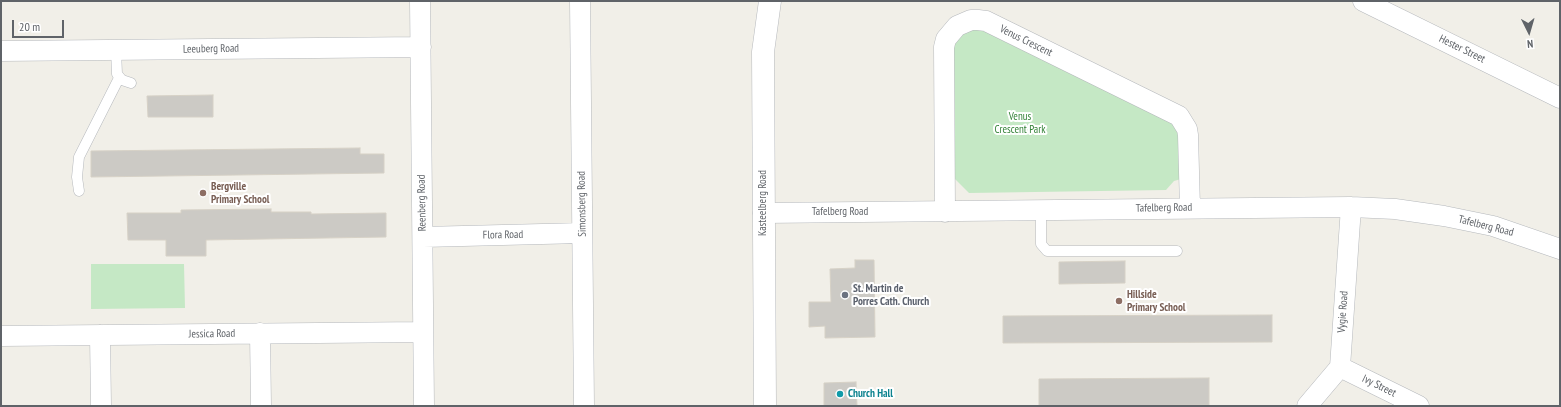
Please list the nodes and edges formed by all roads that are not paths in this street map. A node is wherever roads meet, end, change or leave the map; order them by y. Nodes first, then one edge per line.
1 (420, 1) edge
2 (580, 1) edge
3 (770, 1) edge
4 (1368, 2) edge
5 (420, 47) junction
6 (116, 50) junction
7 (1, 51) edge
8 (119, 78) junction
9 (131, 82) dead end
10 (1560, 98) edge
11 (80, 192) dead end
12 (1351, 207) junction
13 (1190, 208) junction
14 (1041, 210) junction
15 (945, 212) junction
16 (763, 213) junction
17 (582, 233) junction
18 (423, 237) junction
19 (1560, 249) edge
20 (1177, 251) dead end
21 (423, 332) junction
22 (260, 333) junction
23 (100, 335) junction
24 (1, 336) edge
25 (1340, 367) junction
26 (101, 406) edge
27 (261, 406) edge
28 (424, 406) edge
29 (584, 406) edge
30 (765, 406) edge
31 (1307, 406) edge
32 (1419, 406) edge

1 - 5 street, Reenberg Road
2 - 17 street, Simonsberg Road
3 - 16 street, Kasteelberg Road
4 - 10 street, Hester Street
5 - 6 street, Leeuberg Road
5 - 18 street, Reenberg Road
6 - 7 street, Leeuberg Road
6 - 8 lane
8 - 9 lane
8 - 11 lane
12 - 13 street, Tafelberg Road
12 - 19 street, Tafelberg Road
12 - 25 street, Vygie Road
13 - 14 street, Tafelberg Road
13 - 15 street, Venus Crescent
14 - 15 street, Tafelberg Road
14 - 20 lane
15 - 16 street, Tafelberg Road
16 - 30 street, Kasteelberg Road
17 - 18 street, Flora Road
17 - 29 street, Simonsberg Road
18 - 21 street, Reenberg Road
21 - 22 street, Jessica Road
21 - 28 street, Reenberg Road
22 - 23 street, Jessica Road
22 - 27 street
23 - 24 street, Jessica Road
23 - 26 street
25 - 31 street
25 - 32 street, Ivy Street

